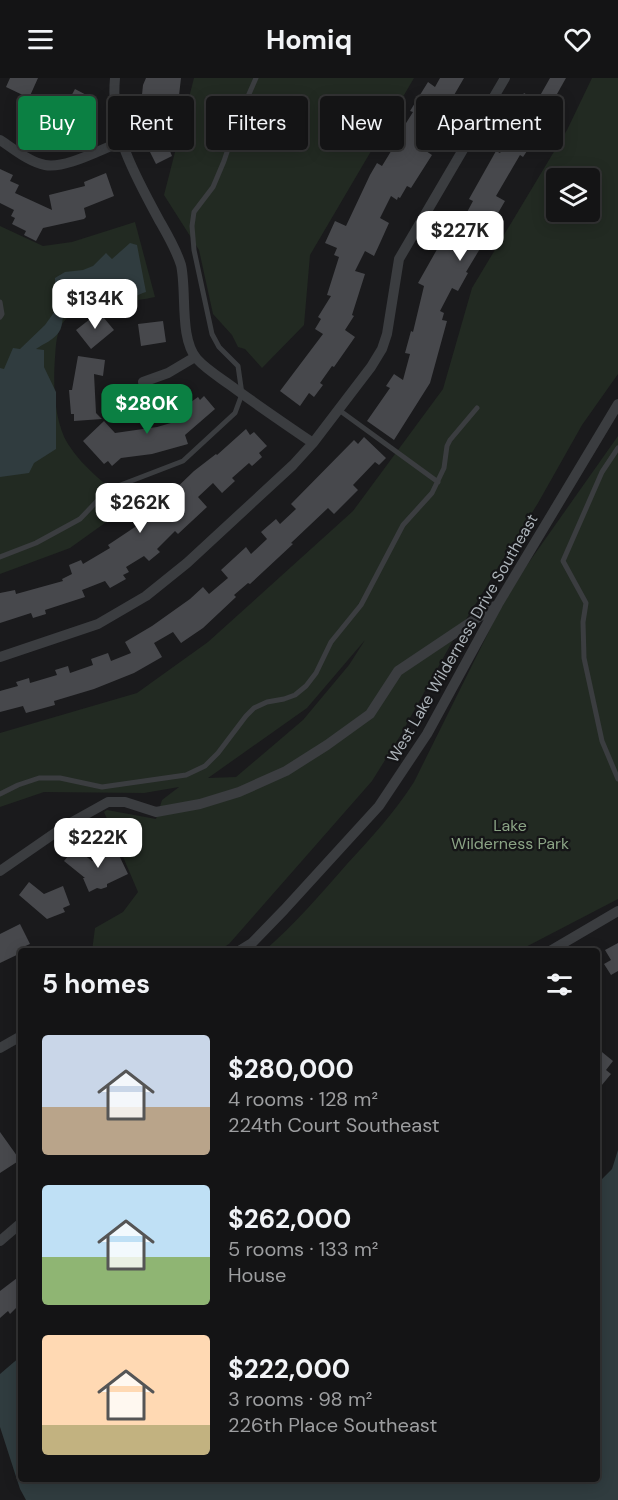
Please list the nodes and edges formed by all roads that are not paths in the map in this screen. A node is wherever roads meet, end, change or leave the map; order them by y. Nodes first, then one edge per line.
1 (115, 78) edge
2 (256, 78) edge
3 (505, 78) edge
4 (114, 96) edge
5 (0, 140) edge
6 (108, 147) edge
7 (124, 150) edge
8 (0, 302) edge
9 (0, 317) edge
10 (195, 357) junction
11 (143, 382) dead end
12 (242, 394) junction
13 (618, 404) edge
14 (477, 408) dead end
15 (339, 410) junction
16 (313, 443) junction
17 (618, 448) edge
18 (438, 482) junction
19 (0, 557) edge
20 (498, 604) junction
21 (0, 657) edge
22 (618, 779) edge
23 (0, 794) edge
24 (0, 871) edge
25 (618, 911) edge
26 (244, 948) edge
27 (555, 948) edge
28 (18, 1038) edge
29 (0, 1048) edge
30 (18, 1226) edge
31 (0, 1241) edge

1 - 4 street
2 - 12 lane
3 - 15 street
5 - 6 street
7 - 10 street
8 - 9 lane
10 - 11 street
10 - 12 street
12 - 16 street
12 - 19 lane
13 - 20 street, West Lake Wilderness Drive Southeast
14 - 18 lane
15 - 16 street
15 - 18 lane
16 - 21 street
17 - 22 lane
18 - 23 lane
20 - 24 street
20 - 26 street, West Lake Wilderness Drive Southeast
25 - 27 street
28 - 29 street
30 - 31 street

